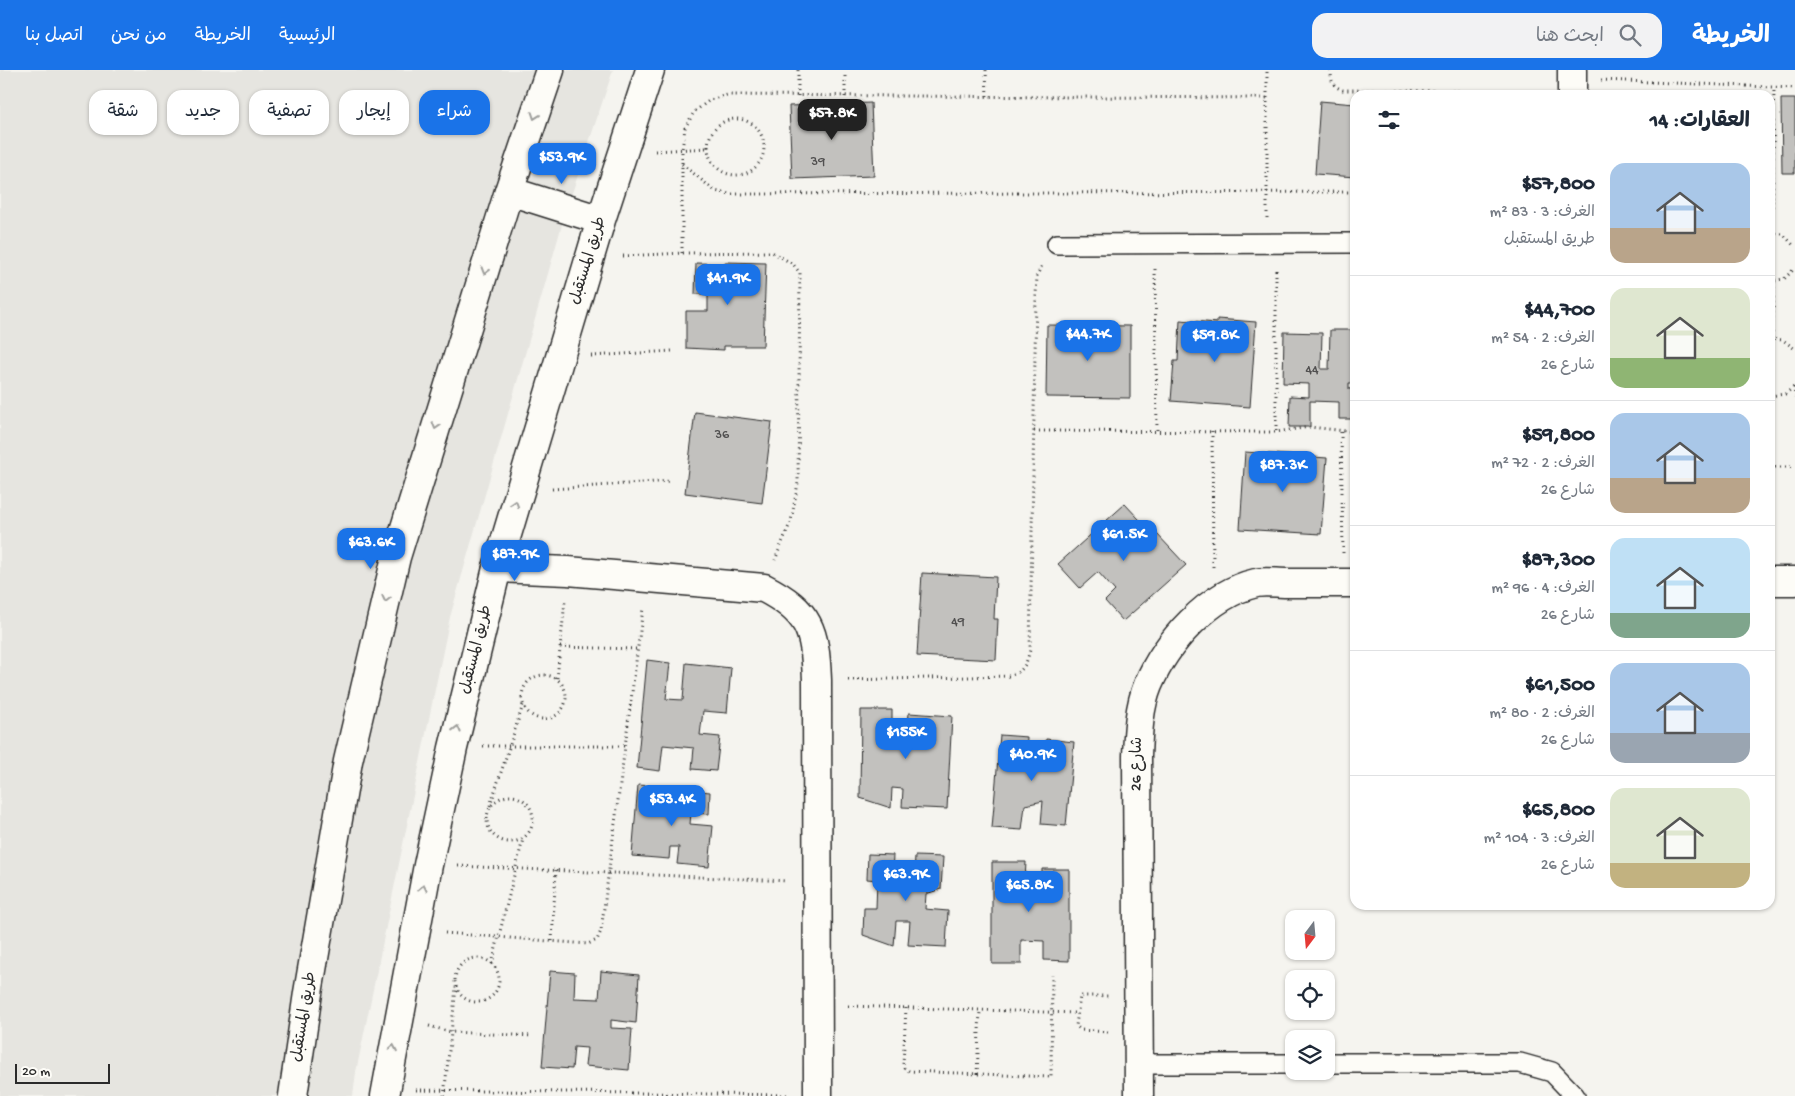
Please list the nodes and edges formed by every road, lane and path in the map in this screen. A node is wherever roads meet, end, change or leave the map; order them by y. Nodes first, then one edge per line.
1 (550, 70) edge
2 (650, 70) edge
3 (798, 70) edge
4 (845, 70) edge
5 (986, 70) edge
6 (1267, 70) edge
7 (1330, 70) edge
8 (1572, 81) edge
9 (1774, 88) joint
10 (1795, 88) edge
11 (1350, 90) edge
12 (798, 96) junction
13 (845, 97) junction
14 (987, 97) junction
15 (1267, 98) junction
16 (707, 148) junction
17 (682, 150) junction
18 (623, 153) junction
19 (682, 164) junction
20 (510, 191) junction
21 (1267, 192) junction
22 (1350, 192) edge
23 (601, 220) junction
24 (1775, 233) edge
25 (1271, 243) junction
26 (1350, 243) edge
27 (1057, 244) joint
28 (1155, 244) junction
29 (1795, 247) edge
30 (682, 253) junction
31 (590, 258) junction
32 (1795, 268) edge
33 (1775, 281) edge
34 (1775, 339) edge
35 (1795, 349) edge
36 (672, 351) dead end
37 (560, 358) junction
38 (1795, 387) edge
39 (1775, 395) edge
40 (1795, 397) edge
41 (1034, 431) junction
42 (1157, 431) junction
43 (1212, 431) junction
44 (1276, 432) junction
45 (1341, 432) junction
46 (1350, 432) edge
47 (1775, 467) edge
48 (1795, 467) edge
49 (671, 481) dead end
50 (519, 491) junction
51 (496, 568) junction
52 (568, 571) junction
53 (648, 577) junction
54 (1775, 581) edge
55 (1795, 581) edge
56 (1349, 583) edge
57 (764, 588) junction
58 (1213, 604) junction
59 (560, 647) junction
60 (638, 649) junction
61 (556, 678) junction
62 (817, 680) junction
63 (523, 704) junction
64 (510, 745) junction
65 (625, 746) junction
66 (453, 748) junction
67 (489, 808) junction
68 (523, 838) junction
69 (428, 865) junction
70 (516, 867) junction
71 (556, 869) junction
72 (608, 872) junction
73 (817, 883) junction
74 (414, 931) junction
75 (499, 937) junction
76 (552, 941) junction
77 (492, 964) junction
78 (1052, 976) dead end
79 (456, 988) junction
80 (1138, 998) junction
81 (818, 1005) junction
82 (906, 1008) junction
83 (980, 1010) junction
84 (1052, 1012) junction
85 (1077, 1013) junction
86 (398, 1018) junction
87 (451, 1032) junction
88 (1138, 1034) junction
89 (532, 1036) dead end
90 (1335, 1063) edge
91 (1138, 1064) junction
92 (1285, 1064) edge
93 (977, 1074) junction
94 (444, 1089) junction
95 (385, 1094) edge
96 (293, 1096) edge
97 (444, 1096) edge
98 (818, 1096) edge
99 (1139, 1096) edge
100 (1576, 1096) edge

1 -> 20 street, طريق المستقبل
2 - 18 street, طريق المستقبل
3 - 12 path
4 - 13 path
5 - 14 path
6 - 15 path
7 - 11 path
8 - 9 path
9 - 10 path
12 - 13 path
12 - 17 path
13 - 14 path
14 - 15 path
15 - 21 path
16 - 16 path
16 - 17 path
17 - 18 path
17 - 19 path
18 - 23 street, طريق المستقبل
19 - 21 path
19 - 30 path
20 - 23 street
20 -> 96 street, طريق المستقبل
21 - 22 path
21 - 25 path
23 - 31 street, طريق المستقبل
24 - 29 path
25 - 26 lane
25 - 28 lane
25 - 44 path
27 - 28 lane
27 - 41 path
28 - 42 path
30 - 31 path
30 - 57 path
31 - 37 street, طريق المستقبل
32 - 33 path
34 - 35 path
36 - 37 path
37 - 50 street, طريق المستقبل
38 - 39 path
38 - 40 path
41 - 42 path
41 - 62 path
42 - 43 path
43 - 44 path
43 - 58 path
44 - 45 path
45 - 46 path
45 - 56 path
47 - 48 path
49 - 50 path
51 -> 50 street, طريق المستقبل
51 - 52 street
66 -> 51 street, طريق المستقبل
52 - 53 street
52 - 59 path
53 - 57 street
53 - 60 path
54 - 55 street
56 - 58 street, شارع 26
57 - 62 street
58 - 80 street, شارع 26
59 - 60 path
59 - 61 path
60 - 65 path
61 - 63 path
61 - 63 path
62 - 73 street
63 - 64 path
64 - 65 path
64 - 66 path
64 - 67 path
65 - 72 path
66 - 69 street, طريق المستقبل
67 - 68 path
67 - 68 path
68 - 70 path
69 - 70 path
74 -> 69 street, طريق المستقبل
70 - 71 path
70 - 75 path
71 - 72 path
71 - 76 path
72 - 73 path
72 - 76 path
73 - 81 street
74 - 75 path
74 - 86 street, طريق المستقبل
75 - 76 path
75 - 77 path
77 - 79 path
77 - 79 path
78 - 84 path
79 - 87 path
80 - 85 path
80 - 88 street, شارع 26
81 - 82 path
81 - 98 street
82 - 83 path
82 - 93 path
83 - 84 path
83 - 93 path
84 - 85 path
84 - 93 path
85 - 88 path
86 - 87 path
95 -> 86 street, طريق المستقبل
87 - 89 path
87 - 94 path
88 - 91 street, شارع 26
90 - 100 lane
91 - 92 lane
91 - 99 street, شارع 26
94 - 95 path
94 - 97 path
94 - 98 path

